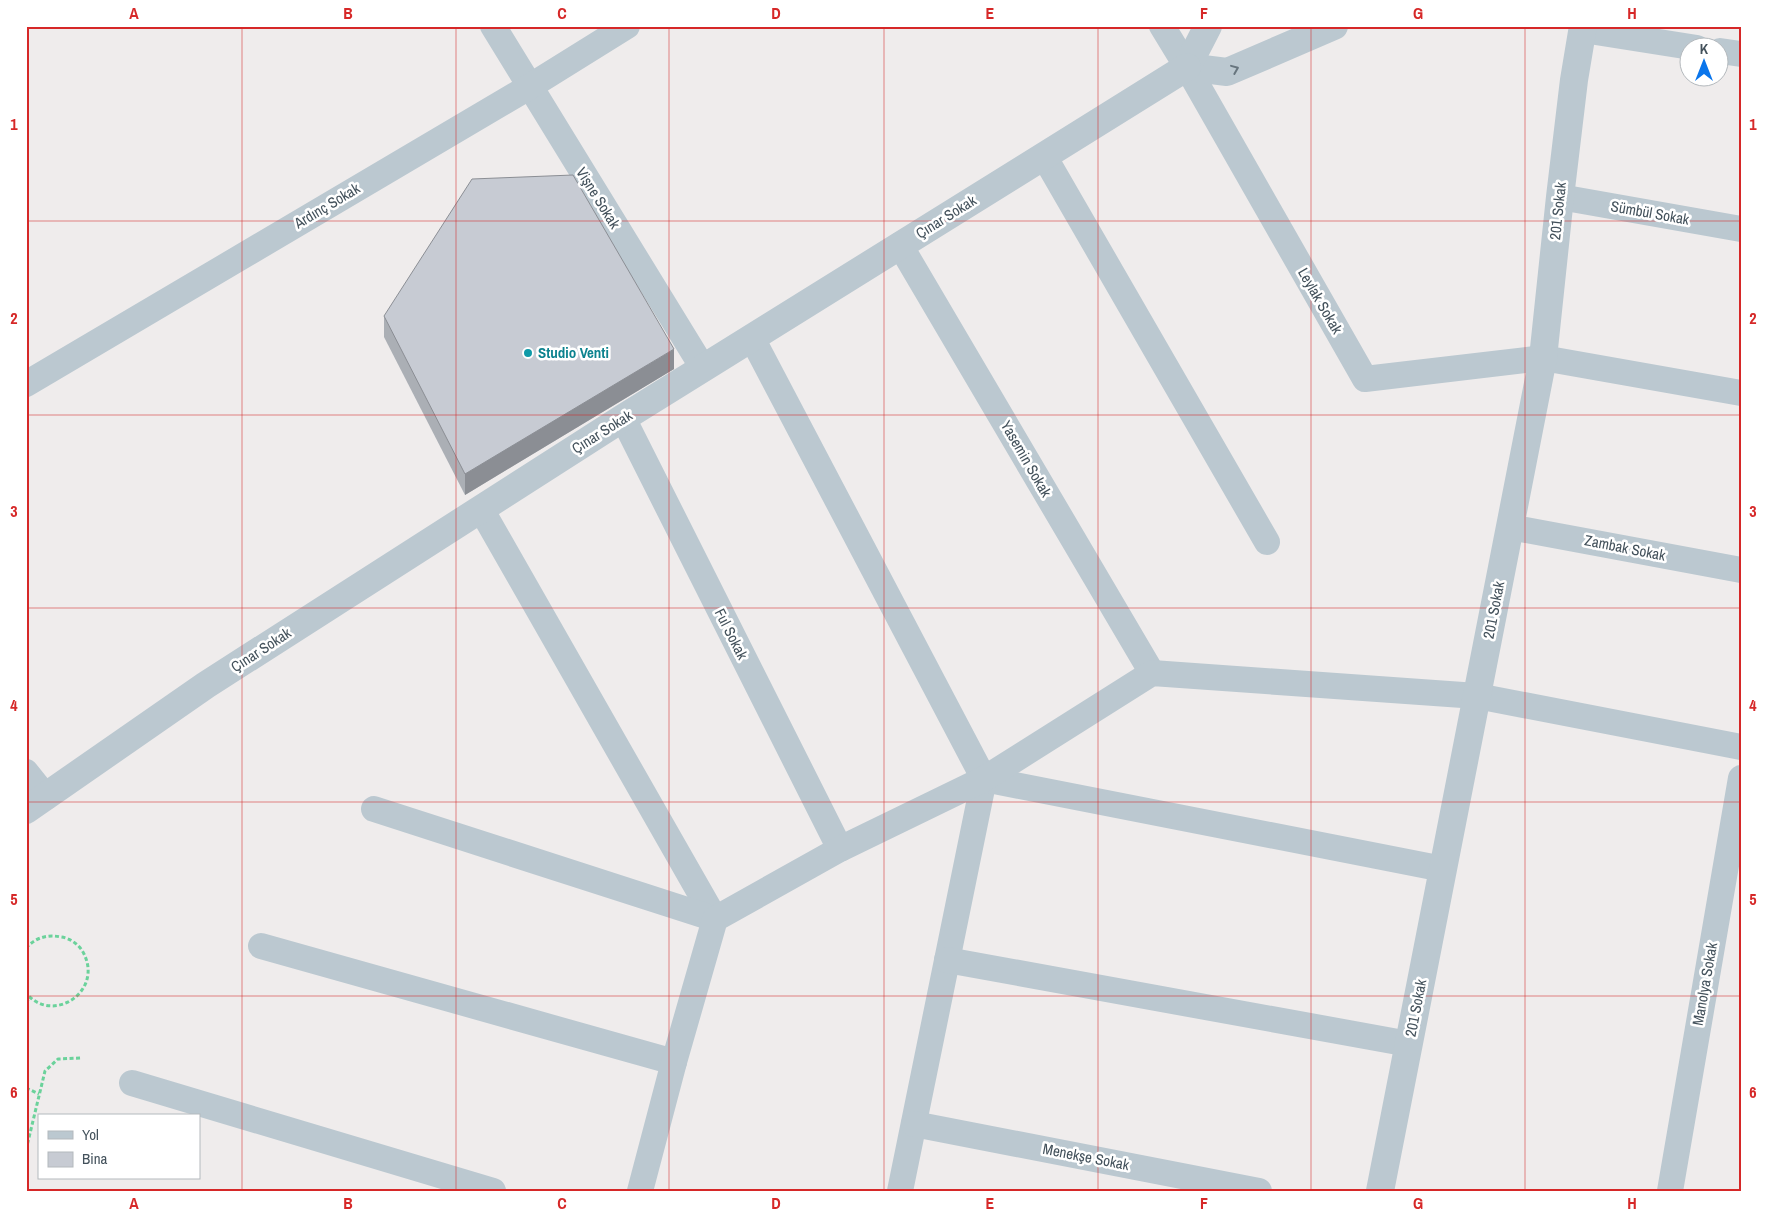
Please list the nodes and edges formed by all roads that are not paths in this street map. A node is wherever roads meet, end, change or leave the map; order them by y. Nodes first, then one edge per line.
1 (493, 26) edge
2 (627, 26) edge
3 (1162, 26) edge
4 (1208, 26) edge
5 (1334, 26) edge
6 (1583, 28) edge
7 (1680, 45) edge
8 (1187, 67) junction
9 (529, 86) junction
10 (1044, 156) junction
11 (1560, 197) junction
12 (1741, 228) edge
13 (900, 246) junction
14 (752, 338) junction
15 (1543, 358) junction
16 (703, 368) junction
17 (26, 384) edge
18 (1741, 393) edge
19 (623, 418) junction
20 (481, 509) junction
21 (1510, 527) junction
22 (1267, 542) dead end
23 (1741, 570) edge
24 (1152, 673) junction
25 (1477, 696) junction
26 (1741, 746) edge
27 (26, 772) edge
28 (1741, 778) edge
29 (984, 779) junction
30 (36, 804) edge
31 (374, 809) dead end
32 (840, 849) junction
33 (1444, 870) junction
34 (715, 919) junction
35 (261, 946) dead end
36 (947, 960) junction
37 (1409, 1044) junction
38 (674, 1062) junction
39 (132, 1083) dead end
40 (914, 1124) junction
41 (493, 1191) edge
42 (640, 1191) edge
43 (900, 1191) edge
44 (1259, 1191) edge
45 (1380, 1191) edge
46 (1670, 1191) edge

1 - 9 street, Vişne Sokak
2 - 9 street, Ardınç Sokak
3 - 8 street
4 - 8 street
8 -> 5 street
6 - 7 street
6 - 11 street, 201 Sokak
8 - 10 street, Çınar Sokak
8 - 15 street, Leylak Sokak
9 - 16 street, Vişne Sokak
9 - 17 street, Ardınç Sokak
10 - 13 street, Çınar Sokak
10 - 22 street
11 - 12 street, Sümbül Sokak
11 - 15 street, 201 Sokak
13 - 14 street, Çınar Sokak
13 - 24 street, Yasemin Sokak
14 - 16 street, Çınar Sokak
14 - 29 street
15 - 18 street
15 - 21 street, 201 Sokak
16 - 19 street, Çınar Sokak
19 - 20 street, Çınar Sokak
19 - 32 street, Ful Sokak
20 - 30 street, Çınar Sokak
20 - 34 street
21 - 23 street, Zambak Sokak
21 - 25 street, 201 Sokak
24 - 25 street
24 - 29 street
25 - 26 street
25 - 33 street, 201 Sokak
27 - 30 street
28 - 46 street, Manolya Sokak
29 - 32 street
29 - 33 street
29 - 36 street
31 - 34 street
32 - 34 street
33 - 37 street, 201 Sokak
34 - 38 street
35 - 38 street
36 - 37 street
36 - 40 street
37 - 45 street, 201 Sokak
38 - 42 street
39 - 41 street
40 - 43 street
40 - 44 street, Menekşe Sokak

